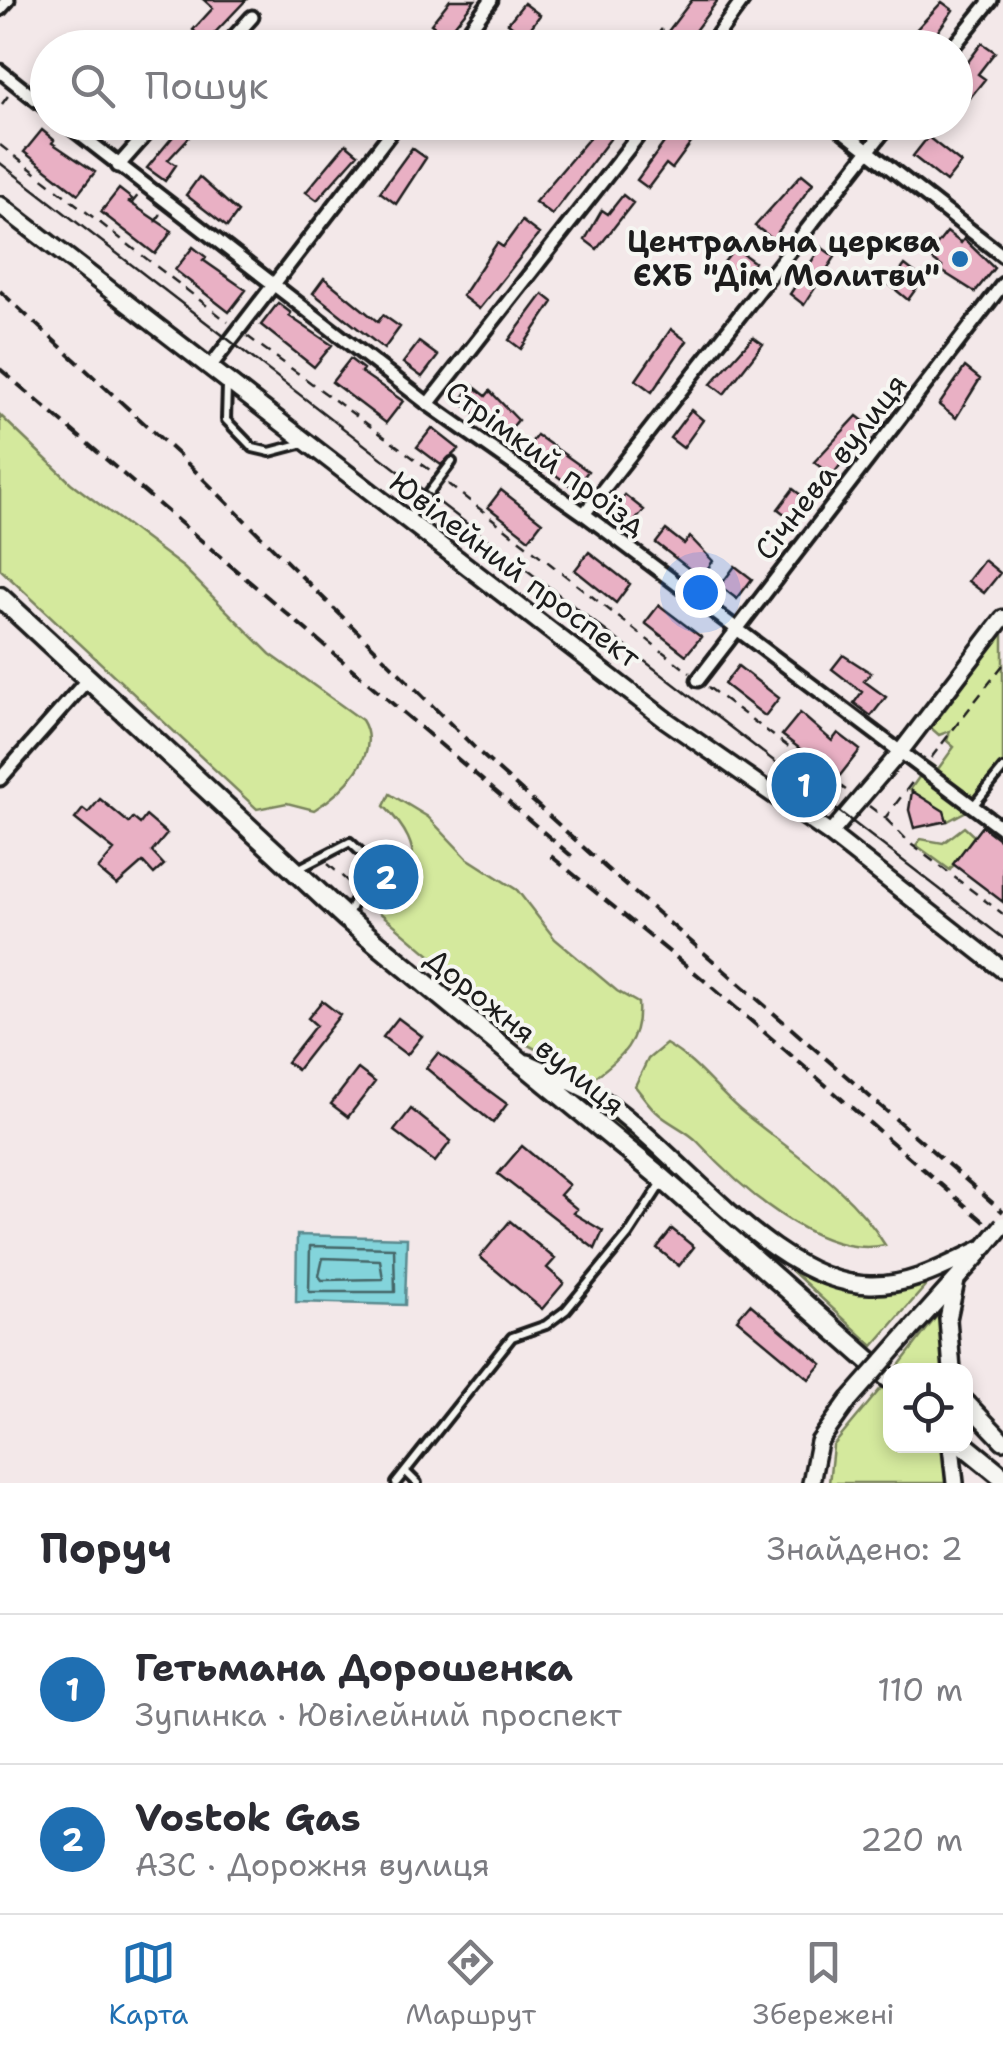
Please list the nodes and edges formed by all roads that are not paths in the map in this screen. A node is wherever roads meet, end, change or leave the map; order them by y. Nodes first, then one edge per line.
1 (8, 0) edge
2 (491, 0) edge
3 (743, 0) edge
4 (990, 0) edge
5 (0, 9) edge
6 (252, 17) dead end
7 (240, 30) edge
8 (469, 30) edge
9 (721, 30) edge
10 (966, 30) edge
11 (0, 71) edge
12 (30, 95) edge
13 (86, 140) edge
14 (141, 140) edge
15 (385, 140) edge
16 (636, 140) edge
17 (854, 140) edge
18 (877, 140) edge
19 (868, 151) junction
20 (118, 166) junction
21 (0, 205) edge
22 (1003, 256) edge
23 (1003, 284) edge
24 (275, 287) junction
25 (210, 367) junction
26 (227, 384) junction
27 (428, 404) junction
28 (305, 443) junction
29 (452, 462) dead end
30 (584, 514) junction
31 (408, 521) junction
32 (0, 597) edge
33 (1003, 618) edge
34 (736, 632) junction
35 (88, 679) junction
36 (698, 680) road end
37 (901, 751) junction
38 (1003, 769) edge
39 (0, 779) edge
40 (974, 806) junction
41 (1003, 829) edge
42 (830, 834) junction
43 (296, 870) junction
44 (346, 918) junction
45 (1003, 970) edge
46 (505, 1053) junction
47 (663, 1180) junction
48 (1003, 1225) edge
49 (985, 1247) junction
50 (956, 1278) junction
51 (951, 1363) edge
52 (883, 1373) edge
53 (973, 1409) edge
54 (1003, 1440) edge
55 (973, 1452) edge
56 (952, 1453) edge
57 (406, 1472) junction
58 (1003, 1478) edge
59 (396, 1483) edge
60 (417, 1483) edge
61 (810, 1483) edge
62 (954, 1483) edge

1 - 5 street
2 - 8 street
3 - 9 street
4 - 10 street
6 - 7 street
11 - 12 street
13 - 20 street, Стрімкий проїзд
14 - 20 street
15 - 24 street
16 - 27 street
17 - 19 street
18 - 19 street
19 - 22 street
19 - 30 street
20 - 24 street, Стрімкий проїзд
21 - 25 main road, Ювілейний проспект
23 - 34 street, Січнева вулиця
24 - 25 street
24 - 27 street, Стрімкий проїзд
25 - 26 main road, Ювілейний проспект
26 - 28 main road, Ювілейний проспект
26 - 28 lane
27 - 30 street, Стрімкий проїзд
28 - 31 main road, Ювілейний проспект
29 - 31 lane
30 - 34 street, Стрімкий проїзд
31 - 42 main road, Ювілейний проспект
32 - 35 main road, Дорожня вулиця
33 - 37 street
34 - 36 street, Січнева вулиця
34 - 37 street, Стрімкий проїзд
35 - 39 street
35 - 43 main road, Дорожня вулиця
37 - 40 street, Стрімкий проїзд
37 - 42 street
38 - 40 lane
40 - 41 street, Стрімкий проїзд
42 - 45 main road, Ювілейний проспект
43 - 44 main road, Дорожня вулиця
43 - 44 lane
44 - 46 main road, Дорожня вулиця
46 - 47 main road, Дорожня вулиця
46 - 49 main road
47 - 52 main road, Дорожня вулиця
47 - 57 lane
48 - 49 main road, bridge
49 - 50 main road
50 - 51 main road
50 - 61 main road, bridge
53 - 54 main road
55 - 58 main road
56 - 62 main road
57 - 59 lane
57 - 60 lane

